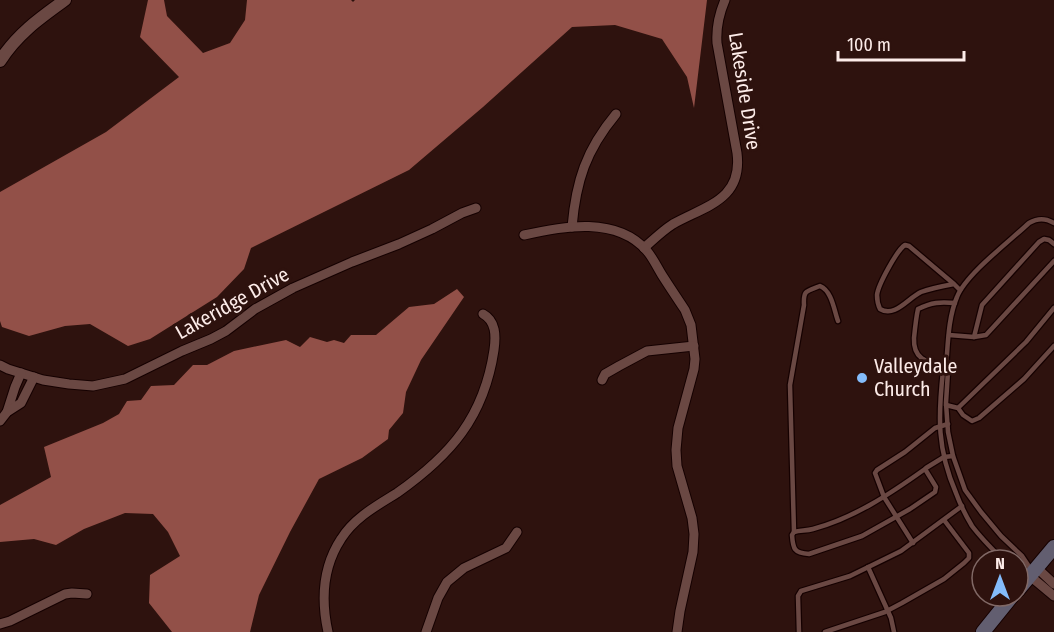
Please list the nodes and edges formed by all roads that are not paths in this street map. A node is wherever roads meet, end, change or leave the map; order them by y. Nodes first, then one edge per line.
1 (65, 0) edge
2 (725, 0) edge
3 (0, 61) edge
4 (616, 114) dead end
5 (476, 208) dead end
6 (1054, 223) edge
7 (572, 227) junction
8 (524, 235) dead end
9 (1054, 244) edge
10 (644, 249) junction
11 (1054, 261) edge
12 (954, 284) junction
13 (960, 290) junction
14 (955, 303) junction
15 (1054, 308) edge
16 (483, 314) dead end
17 (838, 321) dead end
18 (949, 335) junction
19 (974, 337) junction
20 (694, 346) junction
21 (1054, 346) edge
22 (0, 365) edge
23 (946, 366) junction
24 (21, 373) junction
25 (34, 377) junction
26 (602, 380) dead end
27 (946, 405) junction
28 (958, 408) junction
29 (7, 412) junction
30 (0, 421) edge
31 (948, 424) junction
32 (940, 426) junction
33 (953, 456) junction
34 (944, 457) junction
35 (925, 469) junction
36 (884, 497) junction
37 (962, 507) junction
38 (897, 516) junction
39 (944, 520) junction
40 (517, 532) dead end
41 (794, 532) junction
42 (913, 543) junction
43 (1054, 547) edge
44 (991, 548) edge
45 (1014, 548) edge
46 (868, 567) junction
47 (1030, 570) edge
48 (1030, 572) edge
49 (1030, 572) edge
50 (1054, 584) edge
51 (87, 594) dead end
52 (1054, 596) edge
53 (1002, 608) edge
54 (887, 611) junction
55 (0, 624) edge
56 (328, 632) edge
57 (426, 632) edge
58 (677, 632) edge
59 (799, 632) edge
60 (825, 632) edge
61 (894, 632) edge
62 (983, 632) edge

1 - 3 street
2 - 10 street, Lakeside Drive
4 - 7 street
5 - 25 street, Lakeridge Drive
6 - 13 lane
7 - 8 street
7 - 10 street
9 - 19 lane
10 - 20 street
11 - 19 lane
12 - 12 lane
12 - 13 lane
13 - 14 lane
14 - 18 lane
14 - 23 lane
15 - 28 lane
16 - 56 street
17 - 41 lane
18 - 19 lane
18 - 23 lane
20 - 26 street
20 - 58 street
21 - 28 lane
22 - 24 street, Lakeridge Drive
23 - 27 lane
23 - 32 lane
24 - 25 street, Lakeridge Drive
24 - 29 street
25 - 29 street
27 - 28 lane
27 - 31 lane
29 - 30 street
31 - 32 lane
31 - 33 lane
32 - 34 lane
32 - 36 lane
33 - 34 lane
33 - 45 lane
34 - 35 lane
34 - 37 lane
35 - 36 lane
35 - 38 lane
36 - 38 lane
36 - 41 lane
37 - 39 lane
37 - 44 lane
38 - 41 lane
38 - 42 lane
39 - 42 lane
39 - 54 lane
40 - 57 street
42 - 46 lane
43 - 47 main road
46 - 54 lane
46 - 59 lane
48 - 50 street
49 - 52 street
51 - 55 street
53 - 62 main road
54 - 60 lane
54 - 61 lane

